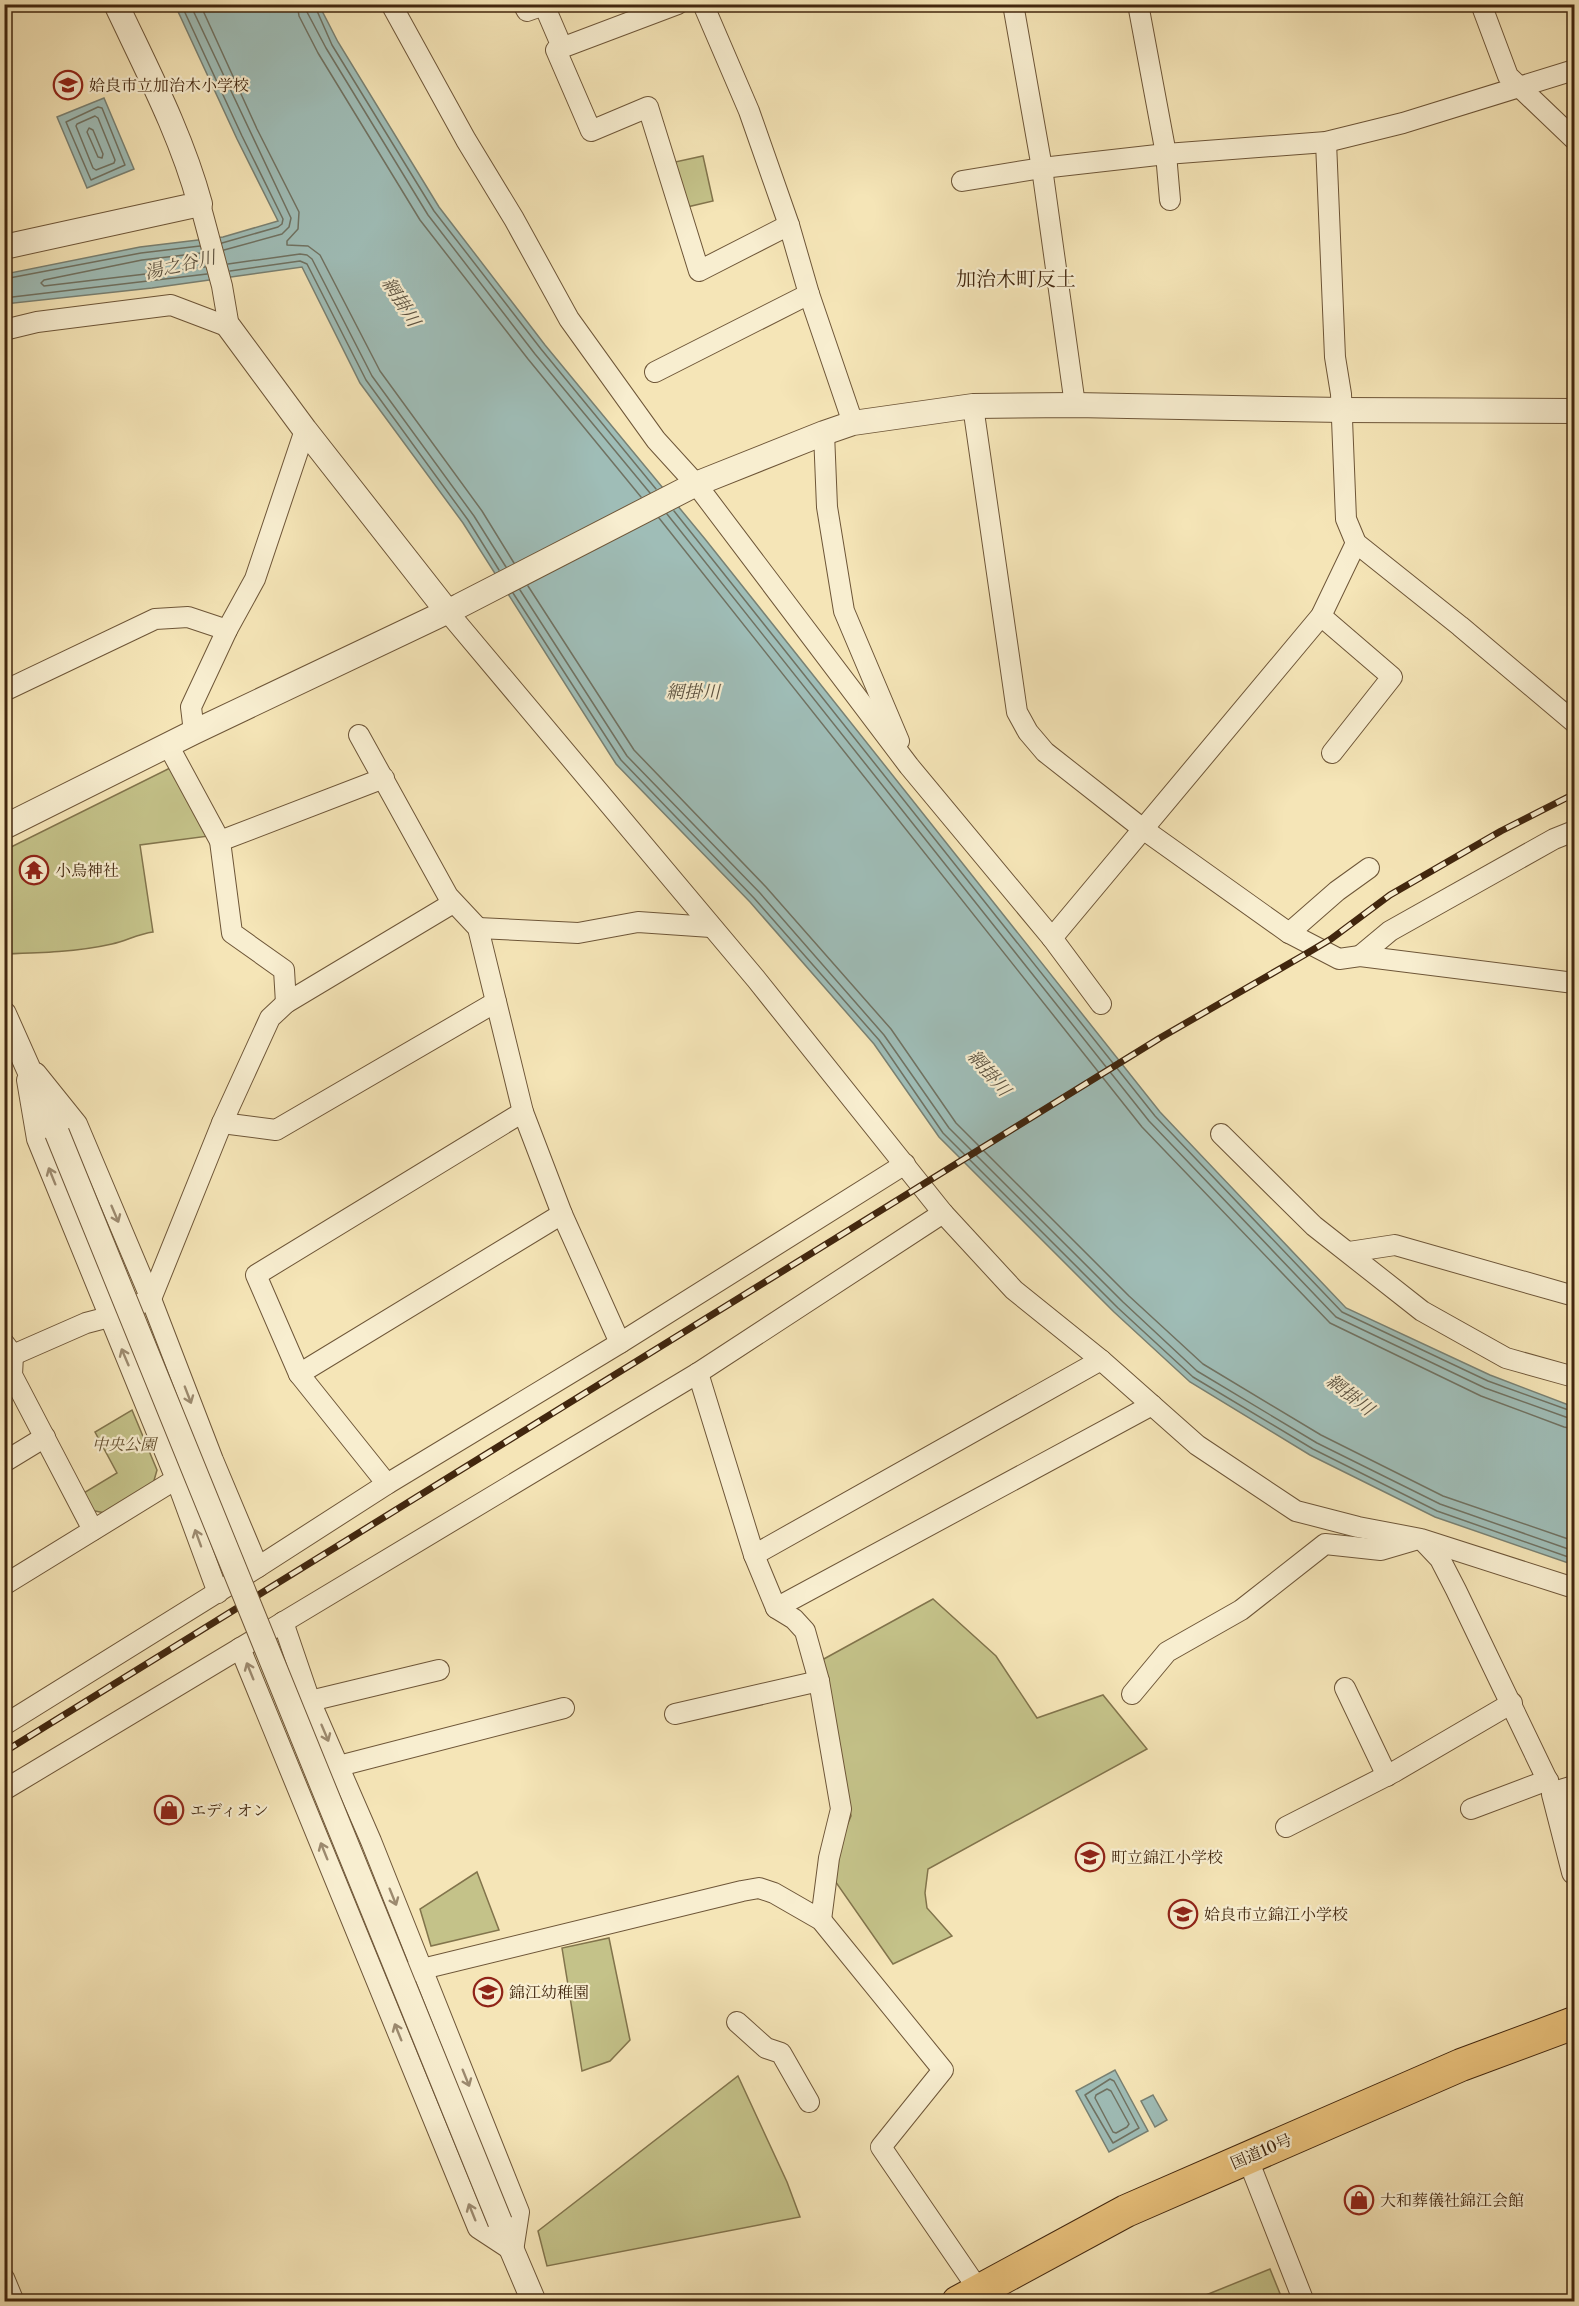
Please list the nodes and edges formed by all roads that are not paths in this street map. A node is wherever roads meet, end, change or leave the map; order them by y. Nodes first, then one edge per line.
1 (117, 4) edge
2 (391, 4) edge
3 (523, 4) edge
4 (678, 4) edge
5 (703, 4) edge
6 (1013, 4) edge
7 (1138, 4) edge
8 (1481, 4) edge
9 (562, 47) junction
10 (1575, 70) edge
11 (1520, 87) junction
12 (1575, 139) edge
13 (1326, 142) junction
14 (1166, 154) junction
15 (1042, 168) junction
16 (962, 181) dead end
17 (1170, 200) dead end
18 (202, 214) junction
19 (789, 225) junction
20 (4, 247) edge
21 (809, 294) junction
22 (229, 327) junction
23 (4, 330) edge
24 (655, 372) dead end
25 (1075, 405) junction
26 (973, 406) junction
27 (1342, 411) junction
28 (1575, 411) edge
29 (853, 423) junction
30 (305, 430) junction
31 (824, 433) junction
32 (691, 487) junction
33 (1356, 543) junction
34 (453, 608) junction
35 (1321, 616) junction
36 (227, 630) junction
37 (4, 691) edge
38 (1575, 722) edge
39 (194, 732) junction
40 (358, 735) dead end
41 (168, 745) junction
42 (1332, 753) dead end
43 (909, 766) junction
44 (384, 778) junction
45 (4, 826) edge
46 (1143, 829) junction
47 (1575, 831) edge
48 (220, 841) junction
49 (1369, 868) dead end
50 (453, 903) junction
51 (711, 927) junction
52 (478, 928) junction
53 (1289, 933) junction
54 (1052, 938) junction
55 (1360, 956) junction
56 (1575, 983) edge
57 (496, 1002) junction
58 (286, 1003) junction
59 (1101, 1004) dead end
60 (4, 1014) edge
61 (23, 1056) junction
62 (523, 1112) junction
63 (222, 1123) junction
64 (1221, 1134) dead end
65 (905, 1164) junction
66 (943, 1213) junction
67 (562, 1214) junction
68 (1349, 1252) junction
69 (1575, 1296) edge
70 (151, 1299) junction
71 (109, 1317) junction
72 (620, 1343) junction
73 (9, 1349) edge
74 (1101, 1360) junction
75 (698, 1373) junction
76 (299, 1374) junction
77 (1575, 1377) edge
78 (1152, 1405) junction
79 (45, 1437) junction
80 (213, 1460) junction
81 (4, 1462) edge
82 (176, 1479) junction
83 (387, 1484) junction
84 (93, 1530) junction
85 (1421, 1539) junction
86 (754, 1556) junction
87 (258, 1567) junction
88 (4, 1585) edge
89 (1575, 1588) edge
90 (218, 1593) junction
91 (776, 1608) junction
92 (283, 1622) junction
93 (240, 1647) junction
94 (439, 1670) dead end
95 (819, 1681) junction
96 (1345, 1688) dead end
97 (1132, 1694) dead end
98 (310, 1701) junction
99 (1512, 1703) junction
100 (564, 1708) dead end
101 (675, 1714) dead end
102 (268, 1716) junction
103 (4, 1725) edge
104 (339, 1766) junction
105 (1387, 1776) junction
106 (1559, 1787) edge
107 (4, 1790) edge
108 (1471, 1809) dead end
109 (1286, 1827) dead end
110 (1575, 1872) edge
111 (821, 1920) junction
112 (422, 1968) junction
113 (378, 1984) junction
114 (737, 2022) dead end
115 (1575, 2023) edge
116 (809, 2102) dead end
117 (1247, 2157) junction
118 (513, 2251) junction
119 (4, 2278) edge
120 (964, 2298) edge
121 (14, 2301) edge
122 (534, 2301) edge
123 (1304, 2301) edge

1 - 18 street
2 - 32 street
3 - 9 street
4 - 9 street
5 - 19 street
6 - 15 street
7 - 14 street
8 - 11 street
9 - 19 street
10 - 11 street
11 - 12 street
11 - 13 street
13 - 14 street
13 - 27 street
14 - 15 street
14 - 17 street
15 - 16 street
15 - 25 street
18 - 20 street
18 - 22 street
19 - 21 street
21 - 24 street
21 - 29 street
22 - 23 street
22 - 30 street
25 - 26 street
25 - 27 street
26 - 29 street
26 - 46 street
27 - 28 street
27 - 33 street
29 - 31 street
30 - 34 street
30 - 36 street
31 - 32 street
31 - 43 street
32 - 34 street
32 - 43 street
33 - 35 street
33 - 38 street
34 - 39 street
34 - 51 street
35 - 42 street
35 - 46 street
36 - 37 street
36 - 39 street
39 - 41 street
40 - 44 street
41 - 45 street
41 - 48 street
43 - 54 street
44 - 48 street
44 - 50 street
46 - 53 street
46 - 54 street
47 - 55 street
48 - 58 street
49 - 53 street
50 - 52 street
50 - 58 street
51 - 52 street
51 - 65 street
52 - 57 street
53 - 55 street
54 - 59 street
55 - 56 street
57 - 62 street
57 - 63 street
58 - 63 street
60 - 61 street
61 -> 70 street
71 -> 61 street
61 - 118 street, bridge
62 - 67 street
62 - 76 street
63 - 70 street
64 - 68 street
65 - 66 street
65 - 72 street
66 - 74 street
66 - 75 street
67 - 72 street
67 - 76 street
68 - 69 street
68 - 77 street
70 - 71 street
70 -> 80 street
71 - 73 street
82 -> 71 street
72 - 83 street
73 - 79 street
74 - 78 street
74 - 86 street
75 - 86 street
75 - 92 street
76 - 83 street
78 - 85 street
78 - 91 street
79 - 81 street
79 - 84 street
80 - 82 street
80 - 87 street
82 - 84 street
90 -> 82 street
83 - 87 street
84 - 88 street
85 - 89 street
85 - 97 street
85 - 99 street
86 - 91 street
87 - 90 street
90 - 103 street
91 - 95 street
92 - 93 street
92 - 98 street
102 -> 93 street
93 - 107 street
94 - 98 street
95 - 101 street
95 - 111 street
96 - 105 street
98 - 102 street
98 -> 104 street
99 - 105 street
99 - 106 street
100 - 104 street
113 -> 102 street
104 -> 112 street
105 - 109 street
106 - 108 street
106 - 110 street
111 - 112 street
111 - 120 street
112 - 113 street
112 -> 118 street
118 -> 113 street
114 - 116 street
115 - 117 highway, 国道10号
117 - 120 highway, 国道10号
117 - 123 street
118 - 122 street
119 - 121 street

